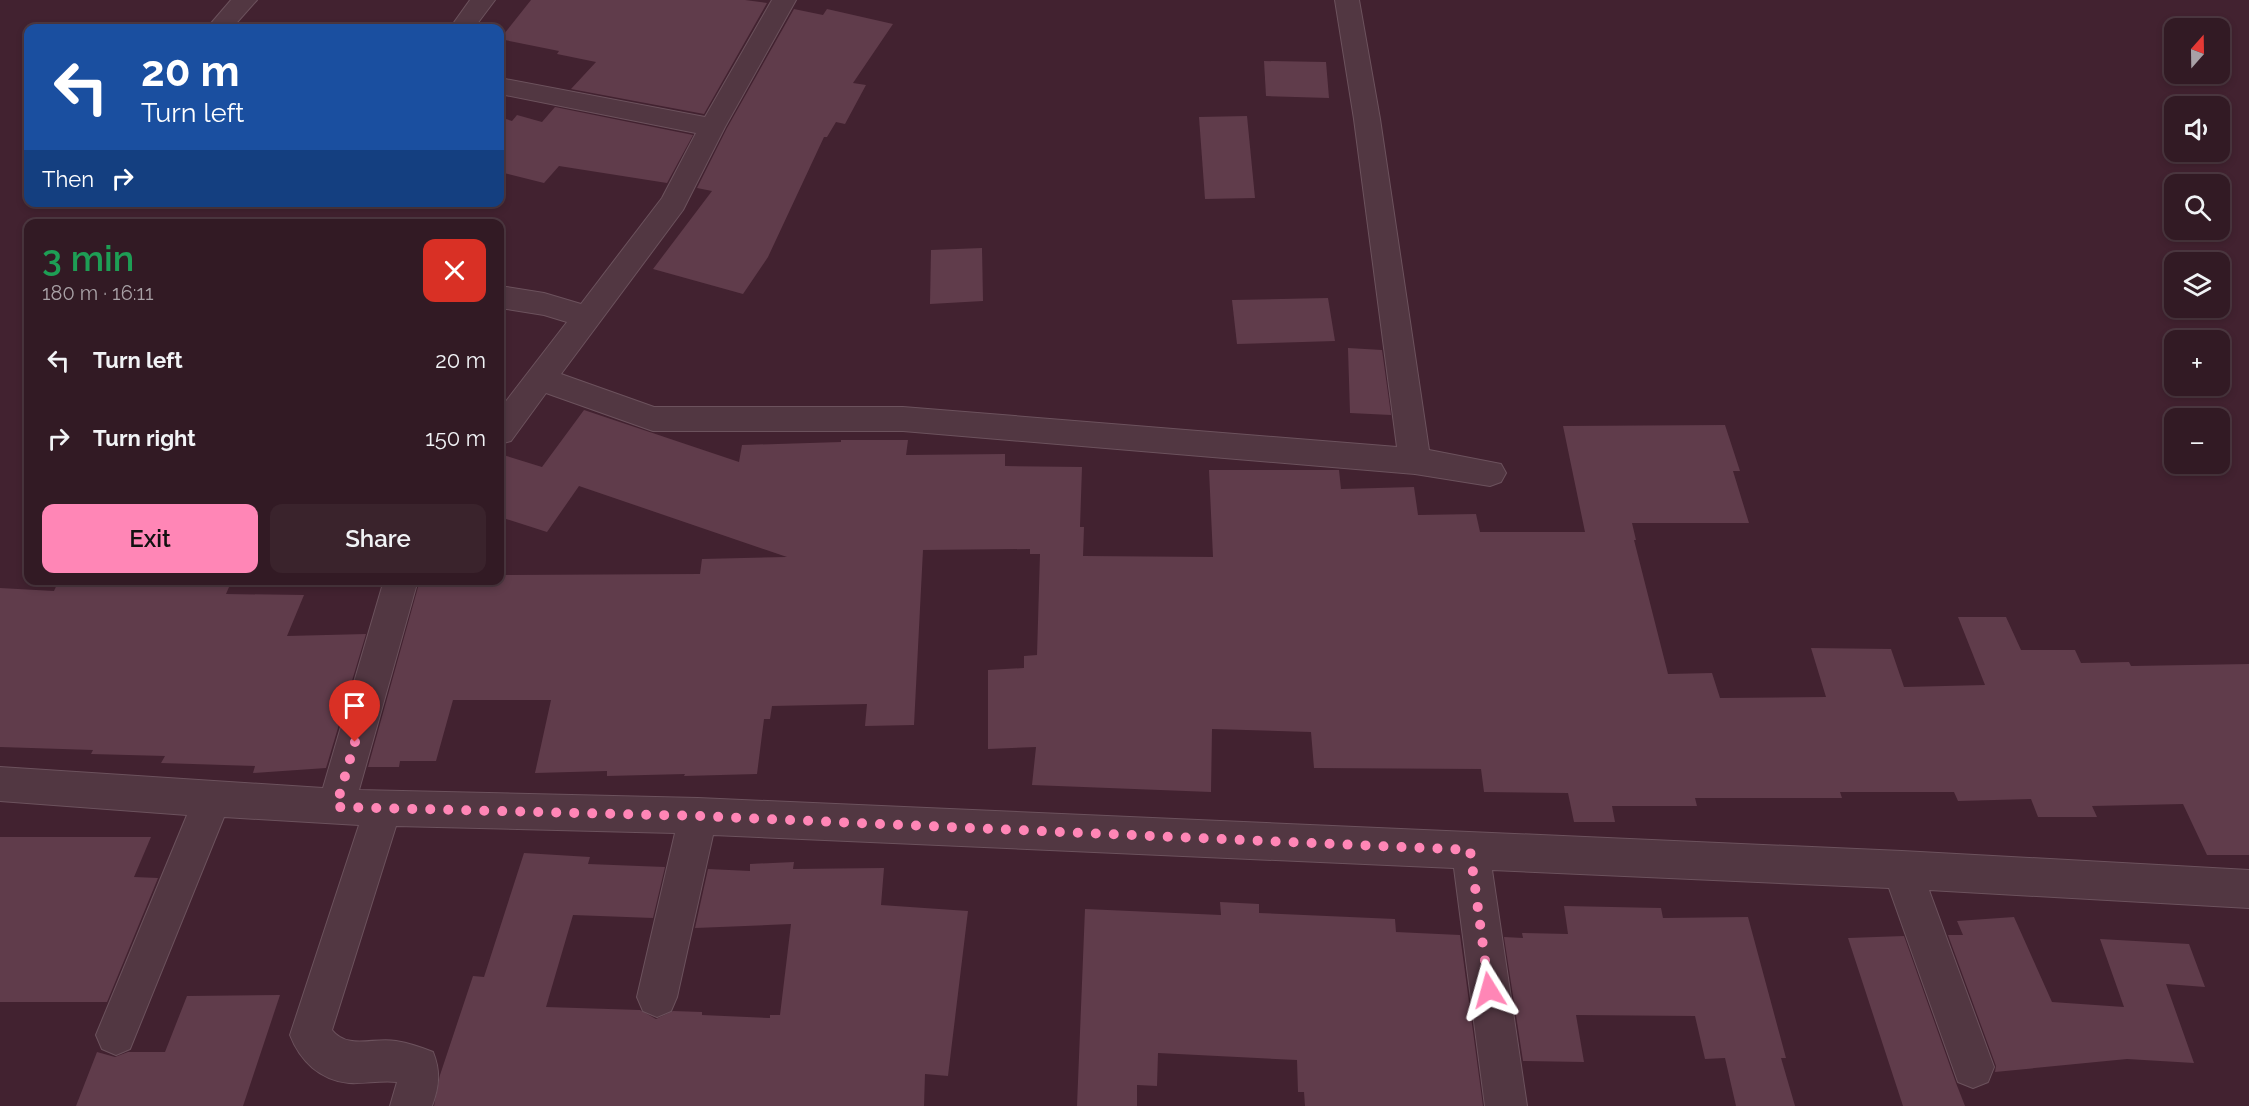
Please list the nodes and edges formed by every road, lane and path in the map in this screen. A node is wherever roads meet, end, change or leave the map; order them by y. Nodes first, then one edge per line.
1 (245, 0) edge
2 (483, 0) edge
3 (784, 0) edge
4 (1347, 0) edge
5 (223, 24) edge
6 (465, 24) edge
7 (504, 87) edge
8 (712, 128) junction
9 (504, 298) edge
10 (587, 317) junction
11 (540, 379) junction
12 (504, 427) edge
13 (1415, 461) junction
14 (1490, 473) dead end
15 (400, 585) edge
16 (0, 784) edge
17 (212, 800) junction
18 (336, 807) junction
19 (383, 808) junction
20 (699, 816) junction
21 (1470, 850) junction
22 (1902, 870) junction
23 (2249, 889) edge
24 (657, 997) dead end
25 (116, 1035) dead end
26 (1973, 1067) dead end
27 (411, 1106) edge
28 (1506, 1106) edge

1 - 5 street
2 - 6 street
3 - 8 street
4 - 13 street
7 - 8 street
8 - 10 street
9 - 10 street
10 - 11 street
11 - 12 street
11 - 13 street
13 - 14 street
15 - 18 street
16 - 17 street
17 - 18 street
17 - 25 street
18 - 19 street
19 - 20 street
19 - 27 street
20 - 21 street
20 - 24 street
21 - 22 street
21 - 28 street
22 - 23 street
22 - 26 street

